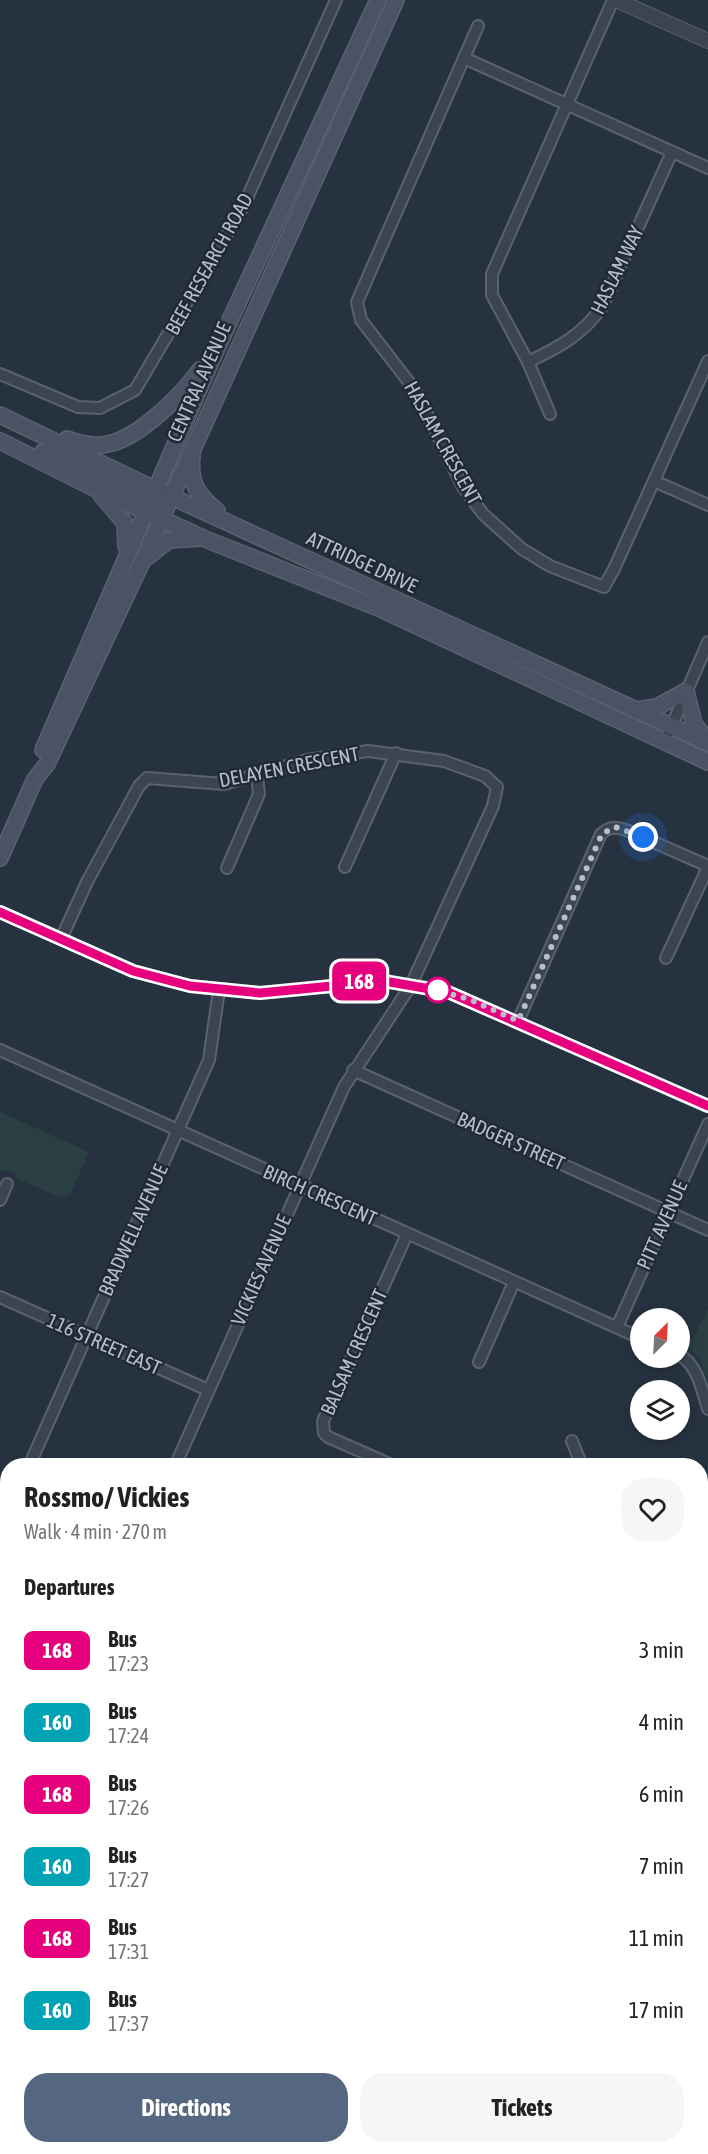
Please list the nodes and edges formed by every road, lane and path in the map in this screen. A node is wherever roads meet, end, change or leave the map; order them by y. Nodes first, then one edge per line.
1 (336, 0) edge
2 (378, 0) edge
3 (396, 0) edge
4 (614, 0) edge
5 (478, 26) dead end
6 (708, 41) edge
7 (464, 58) junction
8 (567, 103) junction
9 (672, 153) junction
10 (708, 168) edge
11 (213, 357) junction
12 (708, 361) edge
13 (528, 362) junction
14 (0, 374) edge
15 (550, 414) dead end
16 (0, 415) edge
17 (24, 426) junction
18 (0, 439) edge
19 (192, 447) junction
20 (654, 481) junction
21 (92, 487) junction
22 (171, 496) junction
23 (150, 500) junction
24 (708, 505) edge
25 (161, 518) junction
26 (235, 526) junction
27 (205, 539) junction
28 (126, 555) junction
29 (142, 562) junction
30 (708, 642) edge
31 (686, 691) junction
32 (635, 710) junction
33 (668, 733) junction
34 (708, 742) edge
35 (396, 753) junction
36 (708, 762) edge
37 (256, 776) junction
38 (35, 779) junction
39 (0, 858) edge
40 (708, 866) edge
41 (345, 867) dead end
42 (227, 868) dead end
43 (0, 912) edge
44 (61, 939) junction
45 (666, 958) dead end
46 (411, 985) junction
47 (219, 990) junction
48 (518, 1021) junction
49 (0, 1050) edge
50 (353, 1071) junction
51 (708, 1106) edge
52 (708, 1124) edge
53 (177, 1131) junction
54 (7, 1185) dead end
55 (298, 1185) junction
56 (0, 1200) edge
57 (668, 1213) junction
58 (708, 1230) edge
59 (407, 1234) junction
60 (514, 1282) junction
61 (0, 1298) edge
62 (616, 1327) junction
63 (630, 1333) edge
64 (86, 1336) junction
65 (479, 1362) dead end
66 (690, 1364) edge
67 (208, 1390) junction
68 (708, 1408) edge
69 (572, 1441) dead end
70 (33, 1458) edge
71 (178, 1458) edge
72 (376, 1458) edge
73 (579, 1458) edge

1 - 14 street, BEEF RESEARCH ROAD
2 - 11 main road, CENTRAL AVENUE
3 - 19 main road, CENTRAL AVENUE
4 - 6 street
4 - 8 street
5 - 7 street
7 - 8 street
7 - 20 street, HASLAM CRESCENT
8 - 9 street
8 - 13 street
9 - 10 street
9 - 13 street, HASLAM WAY
11 - 17 main road
11 - 23 main road, CENTRAL AVENUE
12 - 20 street, HASLAM CRESCENT
13 - 15 street
16 - 17 main road, ATTRIDGE DRIVE
17 - 23 main road, ATTRIDGE DRIVE
18 - 21 main road, ATTRIDGE DRIVE
18 - 23 main road
19 - 22 main road, CENTRAL AVENUE
19 - 26 main road
20 - 24 street
21 - 23 main road, ATTRIDGE DRIVE
21 - 28 main road
22 - 23 main road, ATTRIDGE DRIVE
22 - 25 main road, CENTRAL AVENUE
22 - 26 main road, ATTRIDGE DRIVE
23 - 25 main road, ATTRIDGE DRIVE
23 - 28 main road, CENTRAL AVENUE
25 - 27 main road, ATTRIDGE DRIVE
25 - 29 main road, CENTRAL AVENUE
26 - 32 main road, ATTRIDGE DRIVE
27 - 29 main road
27 - 33 main road, ATTRIDGE DRIVE
28 - 38 main road, CENTRAL AVENUE
29 - 38 main road, CENTRAL AVENUE
30 - 31 street
31 - 32 main road
31 - 33 street
31 - 34 main road
32 - 33 main road, ATTRIDGE DRIVE
33 - 34 main road, ATTRIDGE DRIVE
33 - 36 main road, ATTRIDGE DRIVE
35 - 37 street, DELAYEN CRESCENT
35 - 41 street
35 - 46 street, DELAYEN CRESCENT
37 - 42 street
37 - 44 street, DELAYEN CRESCENT
38 - 39 main road, CENTRAL AVENUE
40 - 45 street
40 - 48 street
43 - 44 street
44 - 47 street
46 - 47 street
46 - 48 street
46 - 50 street, VICKIES AVENUE
47 - 53 street, BRADWELL AVENUE
48 - 51 street
49 - 53 street, BIRCH CRESCENT
50 - 55 street, VICKIES AVENUE
50 - 57 street, BADGER STREET
52 - 57 street, PITT AVENUE
53 - 55 street, BIRCH CRESCENT
53 - 64 street, BRADWELL AVENUE
54 - 56 street
55 - 59 street, BIRCH CRESCENT
55 - 67 street, VICKIES AVENUE
57 - 58 street, BADGER STREET
57 - 62 street, PITT AVENUE
59 - 60 street, BIRCH CRESCENT
59 - 72 street, BALSAM CRESCENT
60 - 62 street, BIRCH CRESCENT
60 - 65 street
61 - 64 street, 116 STREET EAST
62 - 63 street, BIRCH CRESCENT
64 - 67 street, 116 STREET EAST
64 - 70 street, BRADWELL AVENUE
66 - 68 street
67 - 71 street, VICKIES AVENUE
69 - 73 street

